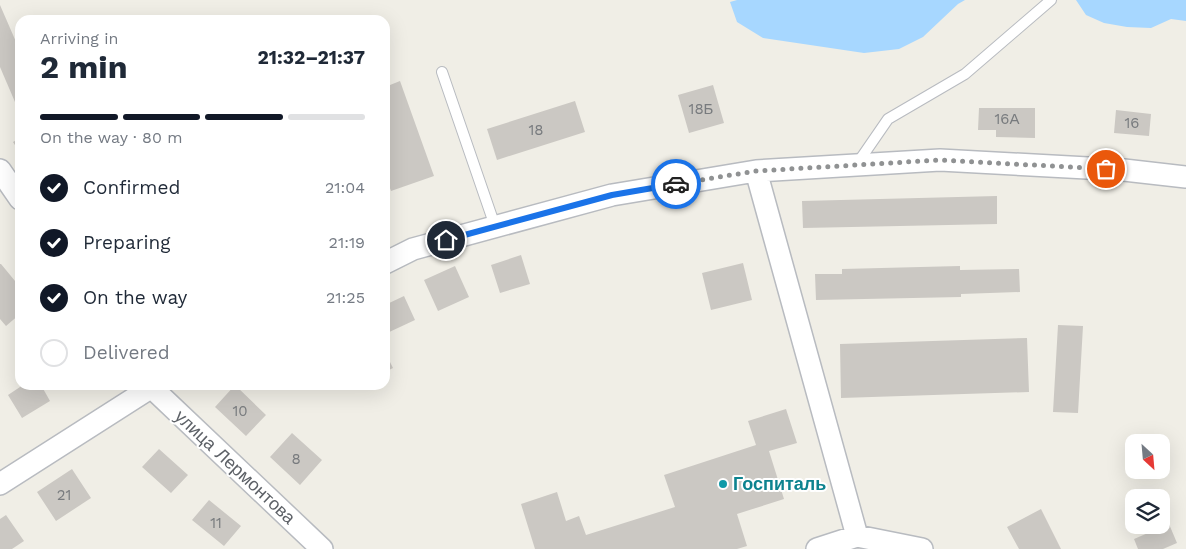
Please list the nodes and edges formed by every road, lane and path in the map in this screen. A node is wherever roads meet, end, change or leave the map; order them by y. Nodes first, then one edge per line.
1 (1051, 0) edge
2 (442, 72) dead end
3 (856, 165) junction
4 (0, 170) edge
5 (756, 171) junction
6 (1186, 178) edge
7 (15, 192) edge
8 (494, 226) junction
9 (390, 261) edge
10 (145, 390) edge
11 (155, 390) edge
12 (0, 484) edge
13 (857, 536) junction
14 (322, 549) edge
15 (817, 549) edge
16 (922, 549) edge

1 - 3 lane
2 - 8 lane
3 - 5 street
3 - 6 street
4 - 7 street
5 - 8 street
5 - 13 street
8 - 9 street
10 - 12 street
11 - 14 street, улица Лермонтова
13 - 15 street
13 - 16 street

